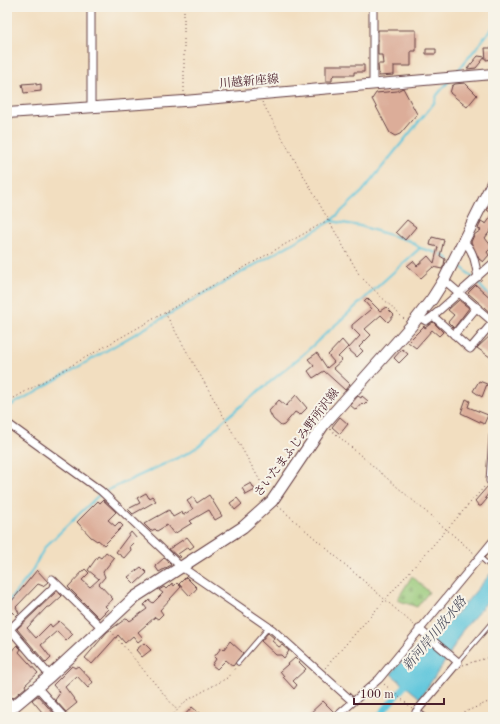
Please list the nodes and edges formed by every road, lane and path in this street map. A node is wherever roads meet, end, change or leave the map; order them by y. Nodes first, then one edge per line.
1 (91, 7) edge
2 (184, 7) edge
3 (373, 7) edge
4 (493, 74) edge
5 (373, 85) junction
6 (257, 94) junction
7 (184, 101) junction
8 (90, 107) junction
9 (7, 113) edge
10 (492, 186) edge
11 (328, 220) junction
12 (463, 241) junction
13 (493, 263) edge
14 (478, 277) junction
15 (444, 280) junction
16 (460, 292) junction
17 (477, 307) junction
18 (165, 313) junction
19 (433, 316) junction
20 (419, 317) junction
21 (493, 322) edge
22 (412, 326) junction
23 (454, 335) junction
24 (7, 402) edge
25 (7, 423) edge
26 (324, 424) junction
27 (493, 436) edge
28 (492, 445) edge
29 (490, 481) joint
30 (272, 502) junction
31 (448, 530) junction
32 (493, 541) edge
33 (482, 558) junction
34 (180, 566) junction
35 (493, 569) edge
36 (386, 600) junction
37 (493, 621) edge
38 (104, 626) junction
39 (269, 627) junction
40 (422, 631) junction
41 (493, 656) edge
42 (457, 662) junction
43 (238, 663) joint
44 (321, 673) junction
45 (50, 676) junction
46 (381, 682) dead end
47 (37, 687) junction
48 (493, 700) edge
49 (353, 702) junction
50 (9, 706) edge
51 (412, 708) dead end
52 (177, 710) junction
53 (64, 717) edge
54 (171, 717) edge
55 (336, 717) edge
56 (423, 717) edge
57 (453, 717) edge

1 - 8 street
2 - 7 path
3 - 5 street
4 - 5 main road, 川越新座線
5 - 6 main road, 川越新座線
6 - 7 main road, 川越新座線
6 - 11 path
7 - 8 main road, 川越新座線
8 - 9 main road, 川越新座線
10 - 12 main road, さいたまふじみ野所沢線
11 - 18 path
11 - 22 path
12 - 14 street
12 - 15 main road, さいたまふじみ野所沢線
13 - 14 street
14 - 16 street
15 - 16 street
15 - 20 main road, さいたまふじみ野所沢線
16 - 17 street
16 - 19 street
17 - 21 street
17 - 23 street
18 - 24 path
18 - 30 path
19 - 20 street
19 - 23 street
20 - 22 main road, さいたまふじみ野所沢線
21 - 23 street
22 - 26 main road, さいたまふじみ野所沢線
25 - 34 street
26 - 30 main road, さいたまふじみ野所沢線
26 - 31 path
27 - 28 street
28 - 29 street
29 - 31 path
30 - 34 main road, さいたまふじみ野所沢線
30 - 36 path
31 - 33 path
31 - 36 path
32 - 33 street
33 - 35 lane
33 - 40 street
34 - 38 main road, さいたまふじみ野所沢線
34 - 39 street
36 - 40 path
36 - 44 path
37 - 42 lane
38 - 45 main road, さいたまふじみ野所沢線
38 - 45 street
38 - 52 path
39 - 43 lane
39 - 44 street
40 - 42 street
40 - 49 street
41 - 42 path
42 - 56 street
43 - 52 path
44 - 49 street
45 - 47 main road, さいたまふじみ野所沢線
46 - 51 path
47 - 50 main road, さいたまふじみ野所沢線
47 - 53 street
48 - 57 path
49 - 55 street
52 - 54 path

